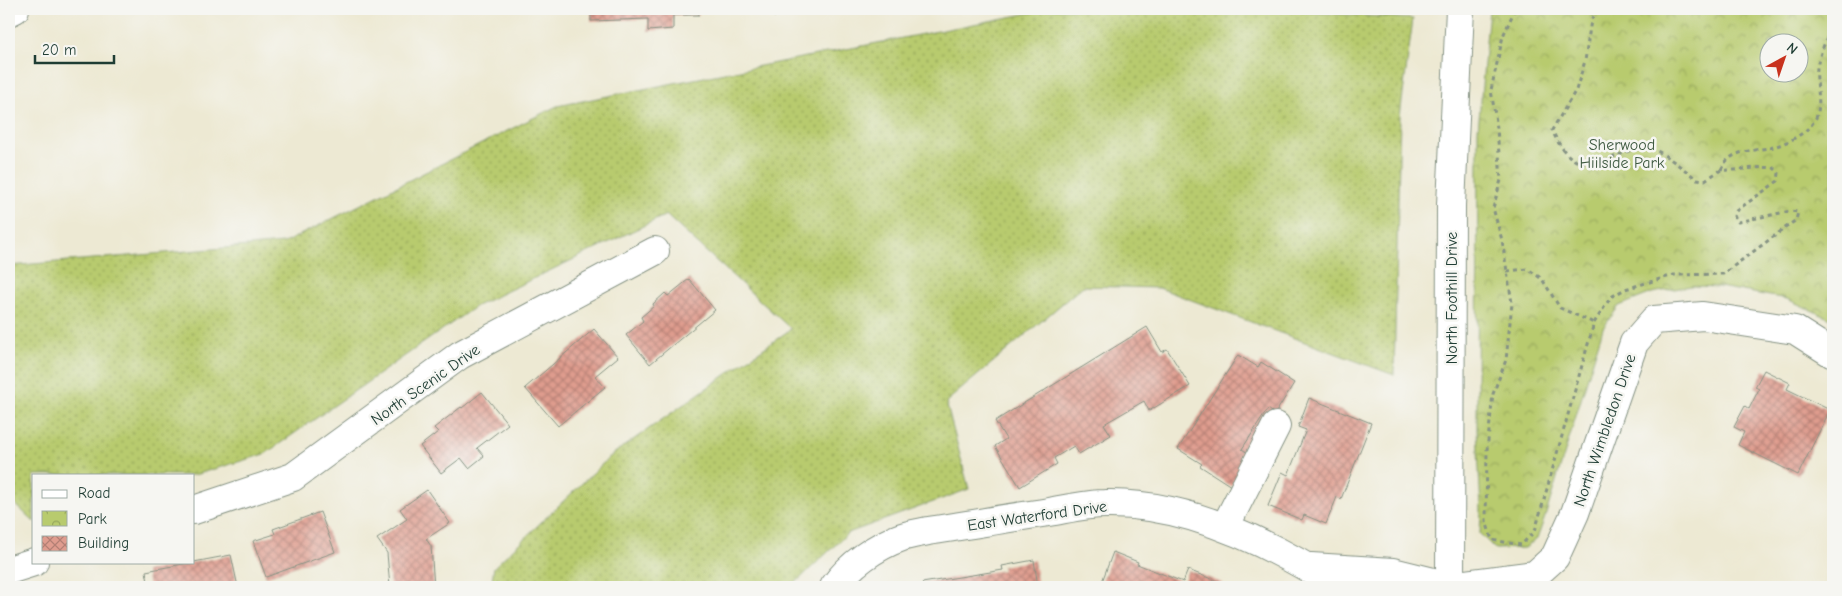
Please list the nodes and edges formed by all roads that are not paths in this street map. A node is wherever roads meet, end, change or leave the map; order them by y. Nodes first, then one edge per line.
1 (15, 9) edge
2 (1460, 9) edge
3 (9, 12) edge
4 (655, 251) dead end
5 (1833, 354) edge
6 (1276, 426) dead end
7 (195, 510) edge
8 (1225, 527) junction
9 (32, 563) edge
10 (1306, 566) junction
11 (9, 570) edge
12 (834, 587) edge
13 (1338, 587) edge
14 (1447, 587) edge

1 - 3 street
2 - 14 street, North Foothill Drive
4 - 7 street, North Scenic Drive
5 - 14 street, North Wimbledon Drive
6 - 8 street
8 - 10 street, East Waterford Drive
8 - 12 street, East Waterford Drive
9 - 11 street
10 - 13 street, East Waterford Drive
10 - 14 street, East Waterford Drive

